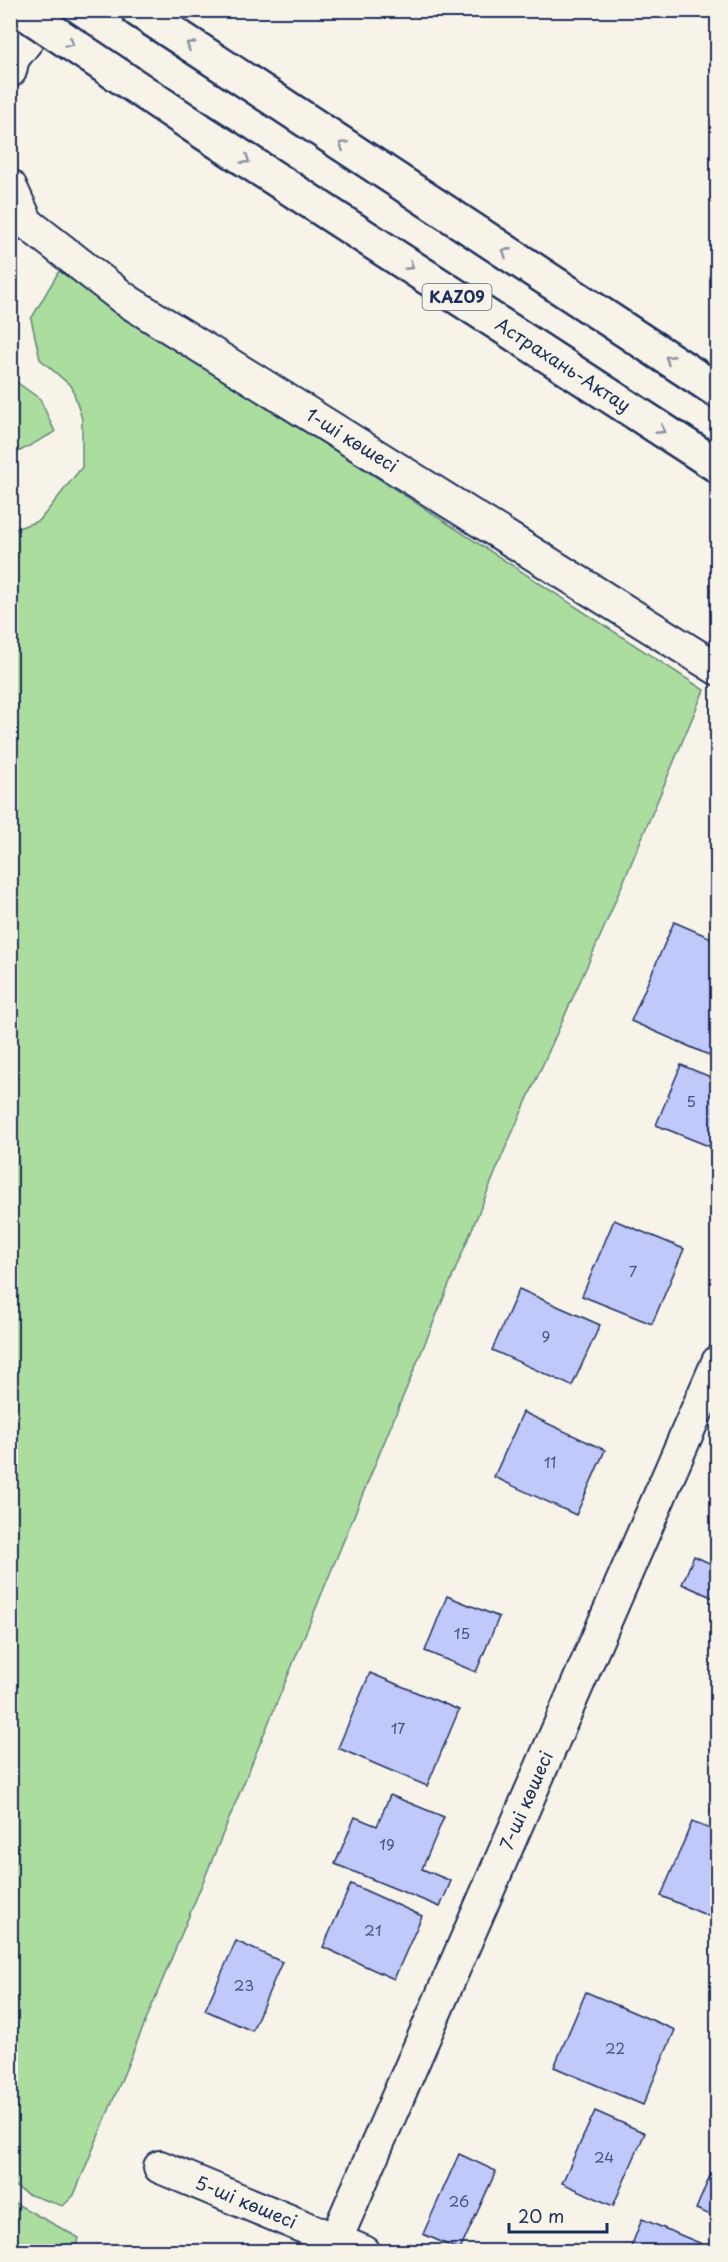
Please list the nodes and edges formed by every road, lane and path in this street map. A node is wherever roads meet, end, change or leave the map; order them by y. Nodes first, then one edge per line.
1 (21, 10) edge
2 (51, 10) edge
3 (138, 10) edge
4 (10, 71) edge
5 (10, 186) edge
6 (717, 392) edge
7 (717, 466) edge
8 (717, 669) edge
9 (717, 1362) edge
10 (160, 2167) dead end
11 (336, 2239) junction
12 (364, 2252) edge

1 -> 7 highway, Астрахань-Актау / KAZ09, bridge
2 - 4 street
6 -> 3 highway
5 - 8 street, 1-шi көшесі
9 - 11 street, 7-шi көшесі
10 - 11 street, 5-шi көшесі
11 - 12 street, 5-шi көшесі

